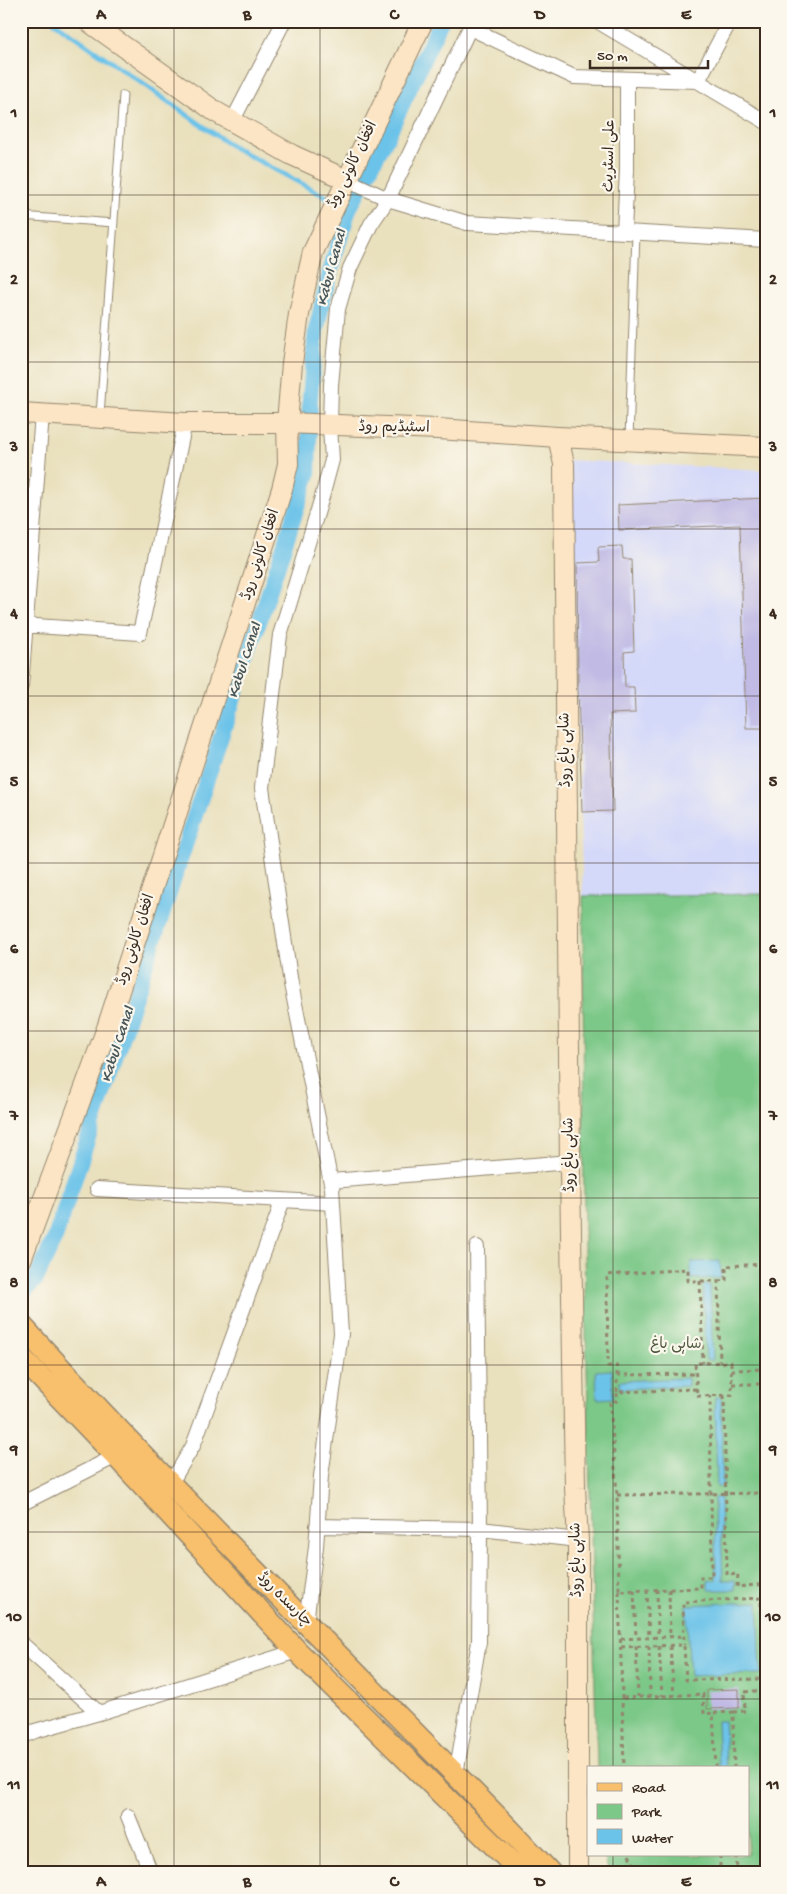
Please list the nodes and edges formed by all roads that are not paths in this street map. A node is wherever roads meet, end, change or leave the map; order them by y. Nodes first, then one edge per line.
1 (88, 21) edge
2 (284, 21) edge
3 (423, 21) edge
4 (598, 21) edge
5 (730, 21) edge
6 (471, 25) edge
7 (627, 80) junction
8 (698, 81) junction
9 (123, 95) dead end
10 (232, 122) junction
11 (766, 122) edge
12 (349, 182) junction
13 (383, 198) junction
14 (21, 216) edge
15 (114, 223) junction
16 (630, 232) junction
17 (766, 240) edge
18 (21, 413) edge
19 (42, 414) junction
20 (99, 418) junction
21 (185, 423) junction
22 (291, 424) junction
23 (330, 426) junction
24 (558, 437) junction
25 (629, 440) junction
26 (766, 447) edge
27 (27, 542) edge
28 (24, 625) edge
29 (21, 686) edge
30 (570, 1162) junction
31 (331, 1181) junction
32 (97, 1189) dead end
33 (284, 1200) junction
34 (333, 1203) junction
35 (477, 1247) dead end
36 (21, 1260) edge
37 (21, 1325) edge
38 (21, 1358) edge
39 (116, 1456) junction
40 (171, 1483) junction
41 (21, 1504) edge
42 (317, 1526) junction
43 (480, 1529) junction
44 (578, 1540) junction
45 (306, 1622) junction
46 (21, 1643) edge
47 (297, 1651) junction
48 (100, 1713) junction
49 (21, 1737) edge
50 (456, 1774) junction
51 (128, 1816) dead end
52 (151, 1873) edge
53 (522, 1873) edge
54 (550, 1873) edge
55 (578, 1873) edge

1 - 10 main road
2 - 10 street
3 - 12 main road, افغان کالونی روڈ
4 - 8 street
5 - 8 street
6 - 7 street
6 - 13 street
7 - 8 street
7 - 16 street, علی اسٹریٹ
8 - 11 street
9 - 15 lane
10 - 12 main road
12 - 13 street
12 - 22 main road, افغان کالونی روڈ
13 - 16 street
13 - 23 street
14 - 15 lane
15 - 20 lane
16 - 17 street
16 - 25 lane
18 - 19 main road, اسٹیڈیم روڈ
19 - 20 main road, اسٹیڈیم روڈ
19 - 27 street
20 - 21 main road, اسٹیڈیم روڈ
21 - 22 main road, اسٹیڈیم روڈ
21 - 28 street
22 - 23 main road, اسٹیڈیم روڈ
22 - 36 main road, افغان کالونی روڈ
23 - 24 main road, اسٹیڈیم روڈ
23 - 31 street
24 - 25 main road, اسٹیڈیم روڈ
24 - 30 main road, شاہی باغ روڈ
25 - 26 main road, اسٹیڈیم روڈ
27 - 28 street
28 - 29 street
30 - 31 street
30 - 44 main road, شاہی باغ روڈ
31 - 34 street
32 - 33 street
33 - 34 street
33 - 40 street
34 - 42 street
35 - 43 street
37 - 40 main road, چارسدہ روڈ
38 - 39 main road, چارسدہ روڈ
39 - 41 street
39 - 47 main road, چارسدہ روڈ
40 - 45 main road, چارسدہ روڈ
42 - 43 street
42 - 45 street
43 - 44 street
43 - 50 street
44 - 55 main road, شاہی باغ روڈ
45 - 50 main road, چارسدہ روڈ
46 - 48 street
47 - 48 street
47 - 53 main road, چارسدہ روڈ
48 - 49 street
50 - 54 main road, چارسدہ روڈ
51 - 52 street

